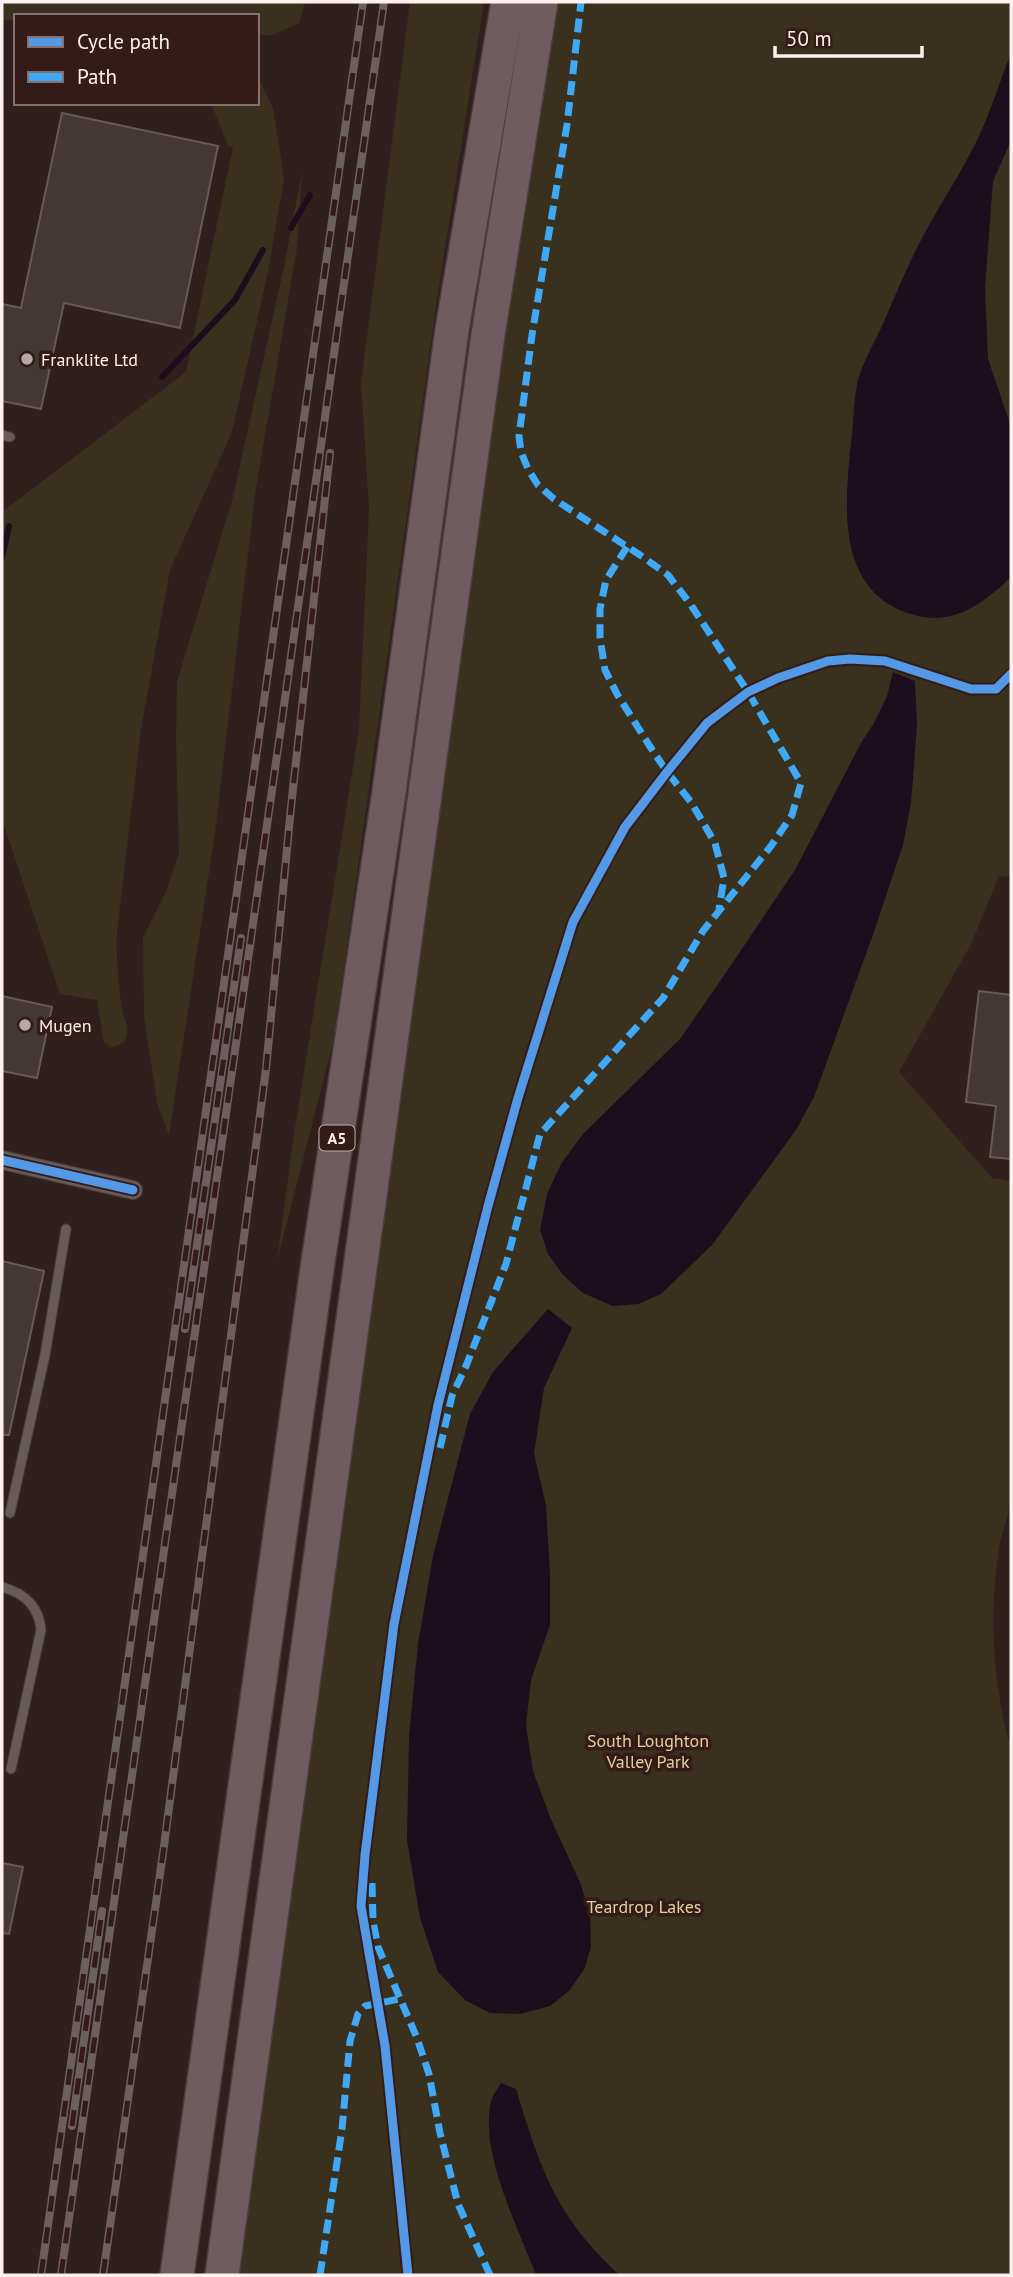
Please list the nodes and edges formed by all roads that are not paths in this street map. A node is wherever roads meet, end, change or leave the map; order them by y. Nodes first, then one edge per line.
1 (508, 2) edge
2 (541, 2) edge
3 (2, 1160) edge
4 (132, 1190) dead end
5 (66, 1229) dead end
6 (10, 1513) dead end
7 (2, 1587) edge
8 (11, 1769) dead end
9 (177, 2275) edge
10 (222, 2275) edge

1 - 9 highway, A5
2 - 10 highway, A5
3 - 4 street
5 - 6 lane
7 - 8 lane

